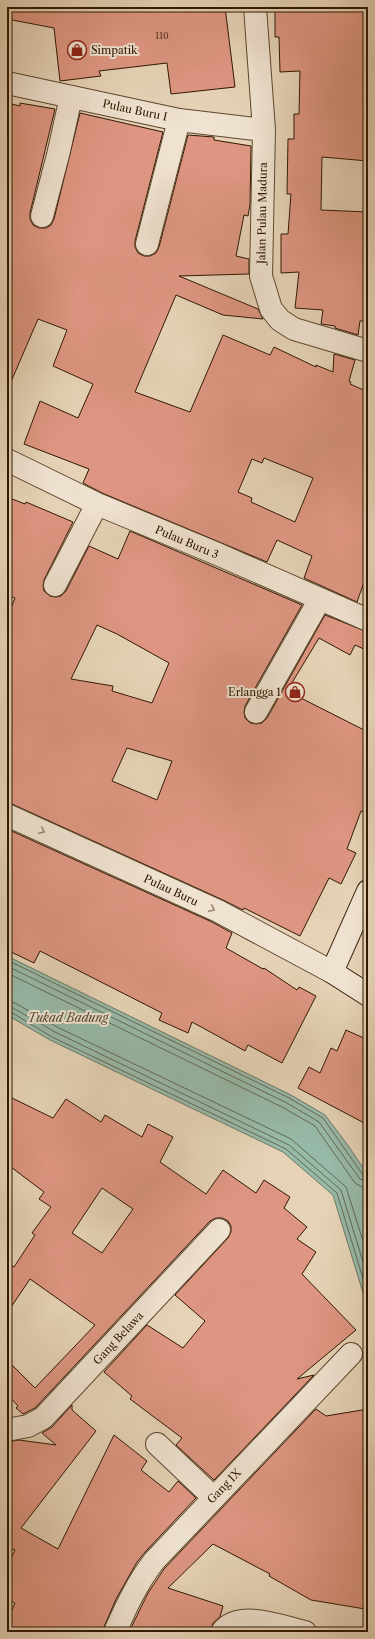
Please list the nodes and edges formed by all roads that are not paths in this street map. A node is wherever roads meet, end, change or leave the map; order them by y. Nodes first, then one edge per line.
1 (255, 7) edge
2 (7, 83) edge
3 (71, 97) junction
4 (179, 120) junction
5 (264, 130) junction
6 (42, 216) dead end
7 (147, 244) dead end
8 (368, 351) edge
9 (7, 460) edge
10 (97, 504) junction
11 (55, 586) dead end
12 (320, 599) junction
13 (368, 620) edge
14 (256, 712) dead end
15 (7, 815) edge
16 (368, 891) edge
17 (332, 972) junction
18 (368, 995) edge
19 (219, 1230) dead end
20 (351, 1354) dead end
21 (7, 1430) edge
22 (158, 1444) dead end
23 (213, 1497) junction
24 (115, 1632) edge
25 (222, 1632) edge
26 (305, 1632) edge

1 - 5 street, Jalan Pulau Madura
2 - 3 street, Pulau Buru I
3 - 4 street, Pulau Buru I
3 - 6 street
4 - 5 street, Pulau Buru I
4 - 7 street
5 - 8 street, Jalan Pulau Madura
9 - 10 street, Pulau Buru 3
10 - 11 street
10 - 12 street, Pulau Buru 3
12 - 13 street, Pulau Buru 3
12 - 14 street
15 -> 17 street, Pulau Buru
16 - 17 street
17 - 18 street, Pulau Buru
19 - 21 street, Gang Belawa
20 - 23 street, Gang IX
22 - 23 street
23 - 24 street, Gang IX
25 - 26 street

